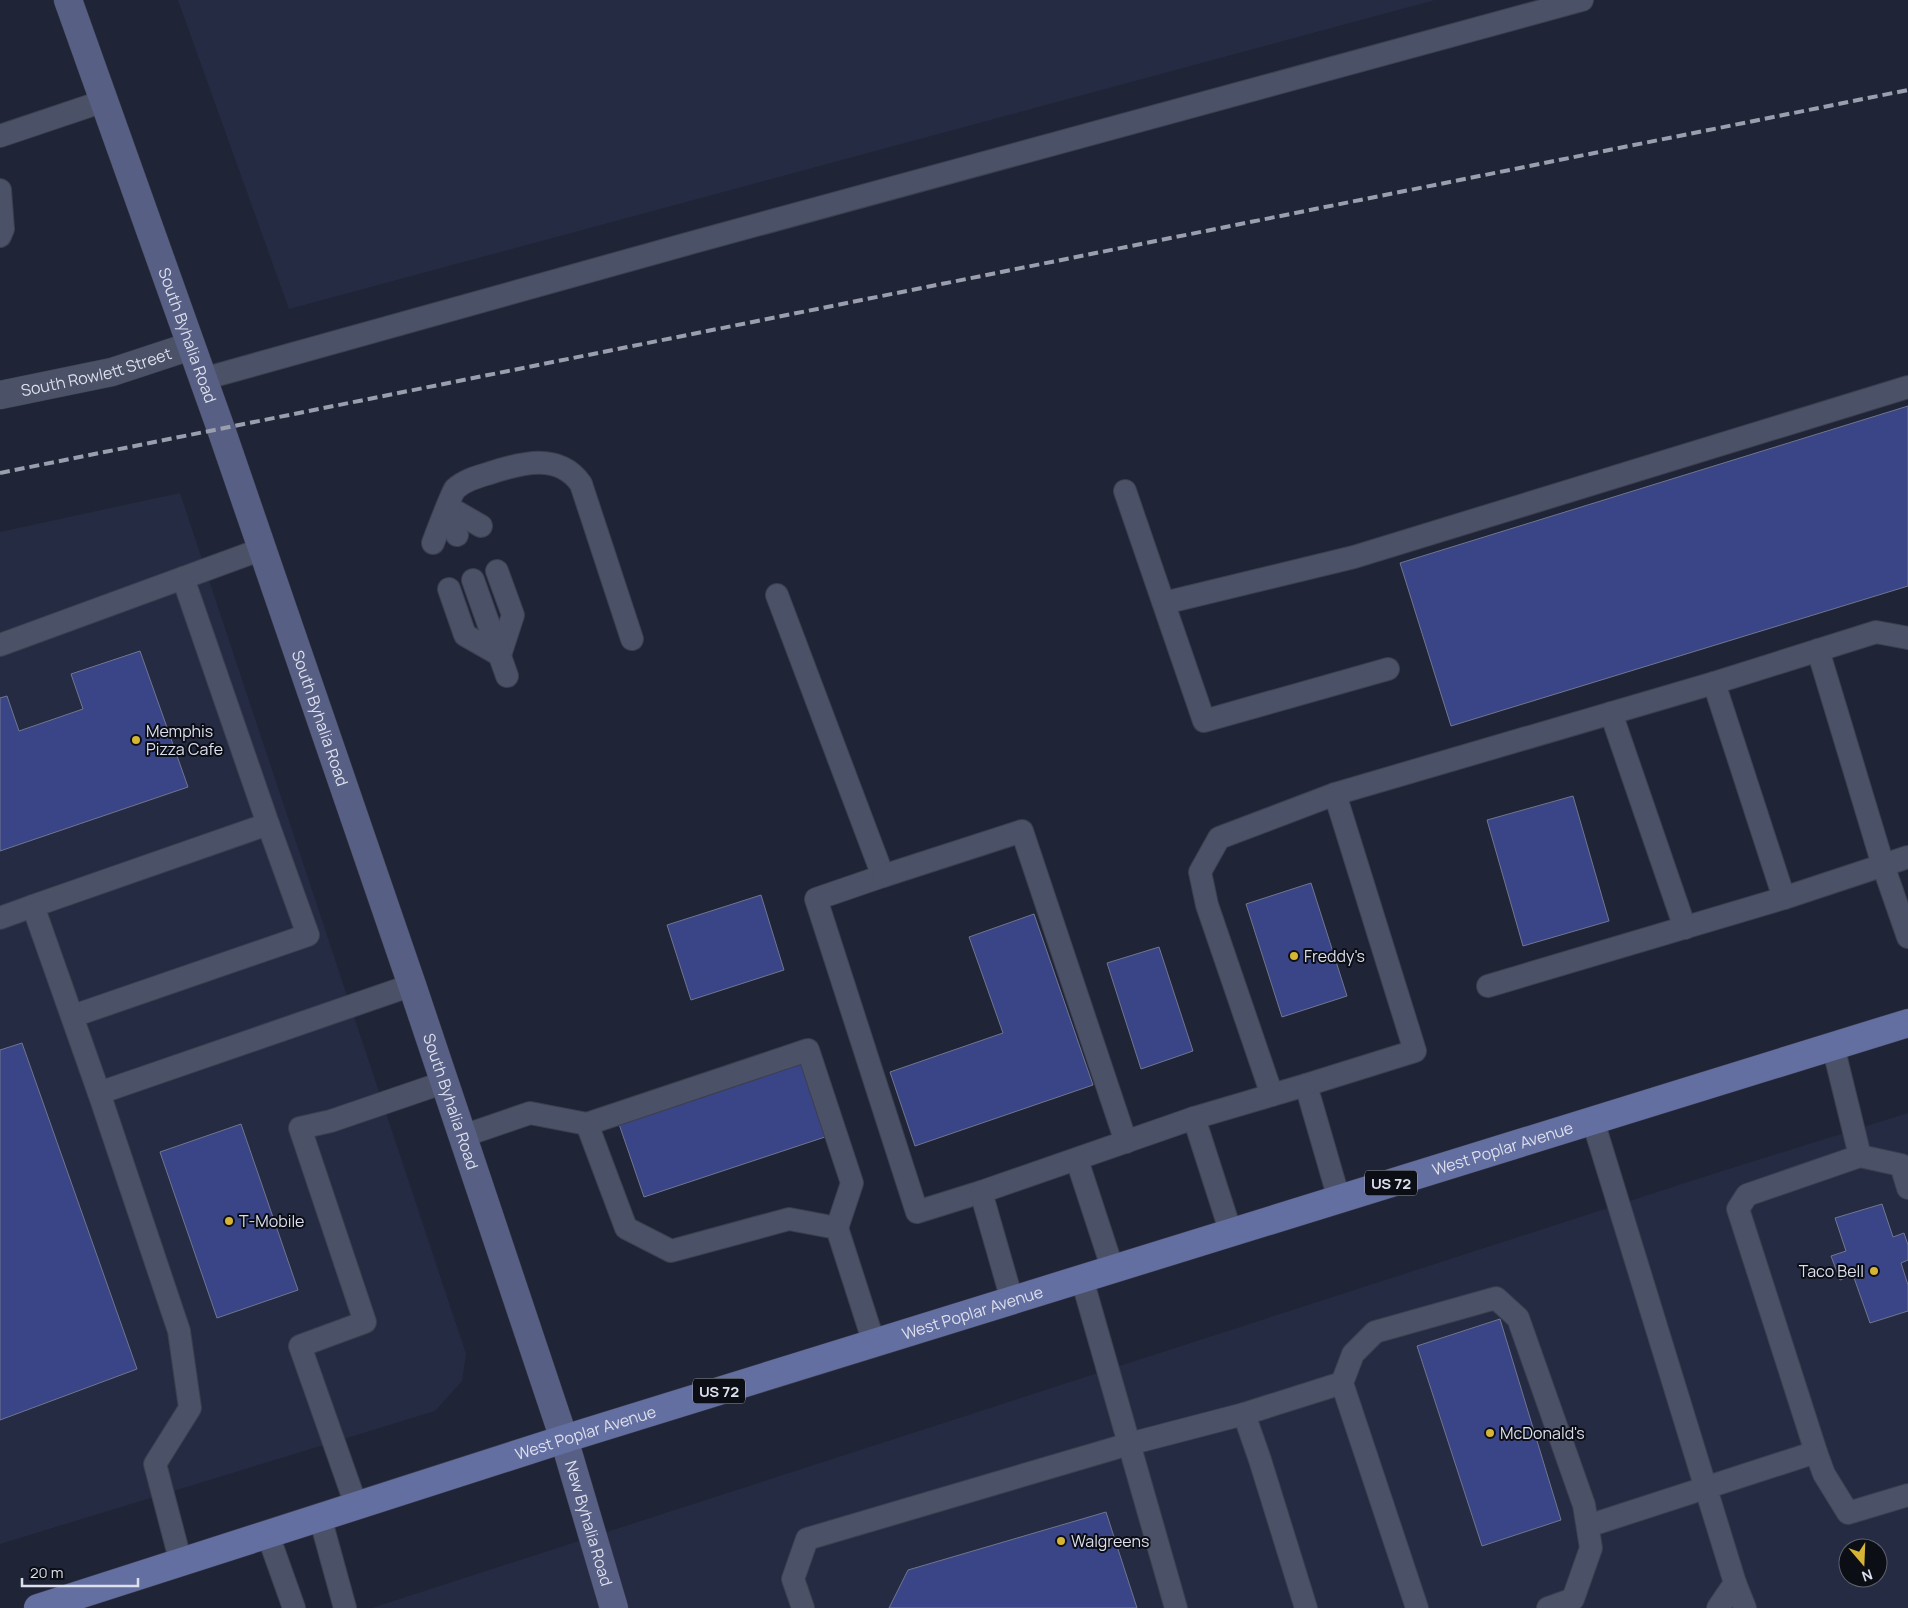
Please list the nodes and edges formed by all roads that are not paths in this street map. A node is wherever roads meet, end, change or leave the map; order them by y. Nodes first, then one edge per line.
1 (68, 0) edge
2 (1582, 0) edge
3 (104, 101) junction
4 (0, 136) edge
5 (0, 190) edge
6 (0, 236) edge
7 (192, 346) junction
8 (203, 379) junction
9 (1908, 387) edge
10 (0, 395) edge
11 (1125, 491) dead end
12 (448, 507) junction
13 (481, 526) dead end
14 (457, 535) dead end
15 (433, 543) dead end
16 (262, 550) junction
17 (498, 571) dead end
18 (182, 578) junction
19 (473, 580) dead end
20 (449, 589) dead end
21 (777, 595) dead end
22 (1164, 603) junction
23 (1908, 638) edge
24 (632, 639) dead end
25 (0, 644) edge
26 (1818, 650) junction
27 (500, 655) junction
28 (1388, 669) dead end
29 (507, 676) dead end
30 (1714, 683) junction
31 (1610, 713) junction
32 (1335, 794) junction
33 (268, 824) junction
34 (1908, 857) edge
35 (1883, 865) junction
36 (882, 876) junction
37 (1784, 898) junction
38 (33, 906) junction
39 (0, 918) edge
40 (1685, 928) junction
41 (1908, 937) edge
42 (412, 985) junction
43 (1488, 986) dead end
44 (73, 1016) junction
45 (1908, 1023) edge
46 (1833, 1046) junction
47 (445, 1082) junction
48 (1306, 1084) junction
49 (99, 1093) junction
50 (1272, 1095) junction
51 (1194, 1118) junction
52 (1593, 1121) junction
53 (587, 1124) junction
54 (463, 1136) junction
55 (1126, 1142) junction
56 (1860, 1156) junction
57 (1077, 1160) junction
58 (1908, 1188) edge
59 (981, 1192) junction
60 (1339, 1199) junction
61 (838, 1228) junction
62 (1231, 1233) junction
63 (1113, 1270) junction
64 (1082, 1279) junction
65 (1012, 1300) junction
66 (874, 1344) junction
67 (1342, 1382) junction
68 (1244, 1414) junction
69 (564, 1439) junction
70 (1129, 1444) junction
71 (1816, 1452) junction
72 (1705, 1488) junction
73 (1908, 1495) edge
74 (356, 1505) junction
75 (320, 1517) junction
76 (1588, 1526) junction
77 (268, 1535) junction
78 (181, 1563) junction
79 (1735, 1583) junction
80 (38, 1608) edge
81 (294, 1608) edge
82 (345, 1608) edge
83 (614, 1608) edge
84 (803, 1608) edge
85 (1176, 1608) edge
86 (1306, 1608) edge
87 (1417, 1608) edge
88 (1548, 1608) edge
89 (1718, 1608) edge
90 (1745, 1608) edge

1 - 3 main road, South Byhalia Road
2 - 8 lane
3 - 4 lane
3 - 7 main road, South Byhalia Road
5 - 6 lane
7 - 8 main road, South Byhalia Road
7 - 10 street, South Rowlett Street
8 - 16 main road, South Byhalia Road
9 - 22 lane
11 - 22 lane
12 - 13 lane
12 - 14 lane
12 - 15 lane
12 - 24 lane
16 - 18 lane
16 - 42 main road, South Byhalia Road
17 - 27 lane
18 - 25 lane
18 - 33 lane
19 - 27 lane
20 - 27 lane
21 - 36 lane
22 - 28 lane
23 - 26 lane
26 - 30 lane
26 - 35 lane
27 - 29 lane
30 - 31 lane
30 - 37 lane
31 - 32 lane
31 - 40 lane
32 - 48 lane
32 - 50 lane
33 - 38 lane
33 - 44 lane
34 - 35 lane
35 - 37 lane
35 - 41 lane
36 - 55 lane
36 - 59 lane
37 - 40 lane
38 - 39 lane
38 - 44 lane
40 - 43 lane
42 - 47 main road, South Byhalia Road
42 - 49 lane
44 - 49 lane
45 - 46 main road, West Poplar Avenue / US 72
46 - 52 main road, West Poplar Avenue / US 72
46 - 56 lane
47 - 54 main road, South Byhalia Road
47 - 74 lane
48 - 50 lane
48 - 60 lane
49 - 78 lane
50 - 51 lane
51 - 55 lane
51 - 62 lane
52 - 60 main road, West Poplar Avenue / US 72
52 - 72 lane
53 - 54 lane
53 - 61 lane
53 - 61 lane
54 - 69 main road, South Byhalia Road
55 - 57 lane
56 - 58 lane
56 - 71 lane
57 - 59 lane
57 - 63 lane
59 - 65 lane
60 - 62 main road, West Poplar Avenue / US 72
61 - 66 lane
62 - 63 main road, West Poplar Avenue / US 72
63 - 64 main road, West Poplar Avenue / US 72
64 - 65 main road, West Poplar Avenue / US 72
64 - 70 lane
65 - 66 main road, West Poplar Avenue / US 72
66 - 69 main road, West Poplar Avenue / US 72
67 - 68 lane
67 - 76 lane
67 - 87 lane
68 - 70 lane
68 - 86 lane
69 - 74 main road, West Poplar Avenue / US 72
69 - 83 main road, New Byhalia Road
70 - 84 lane
70 - 85 lane
71 - 72 lane
71 - 73 lane
72 - 76 lane
72 - 79 lane
74 - 75 main road, West Poplar Avenue / US 72
75 - 77 main road, West Poplar Avenue / US 72
75 - 82 lane
76 - 88 lane
77 - 78 main road, West Poplar Avenue / US 72
77 - 81 lane
78 - 80 main road, West Poplar Avenue / US 72
79 - 89 lane
79 - 90 lane

